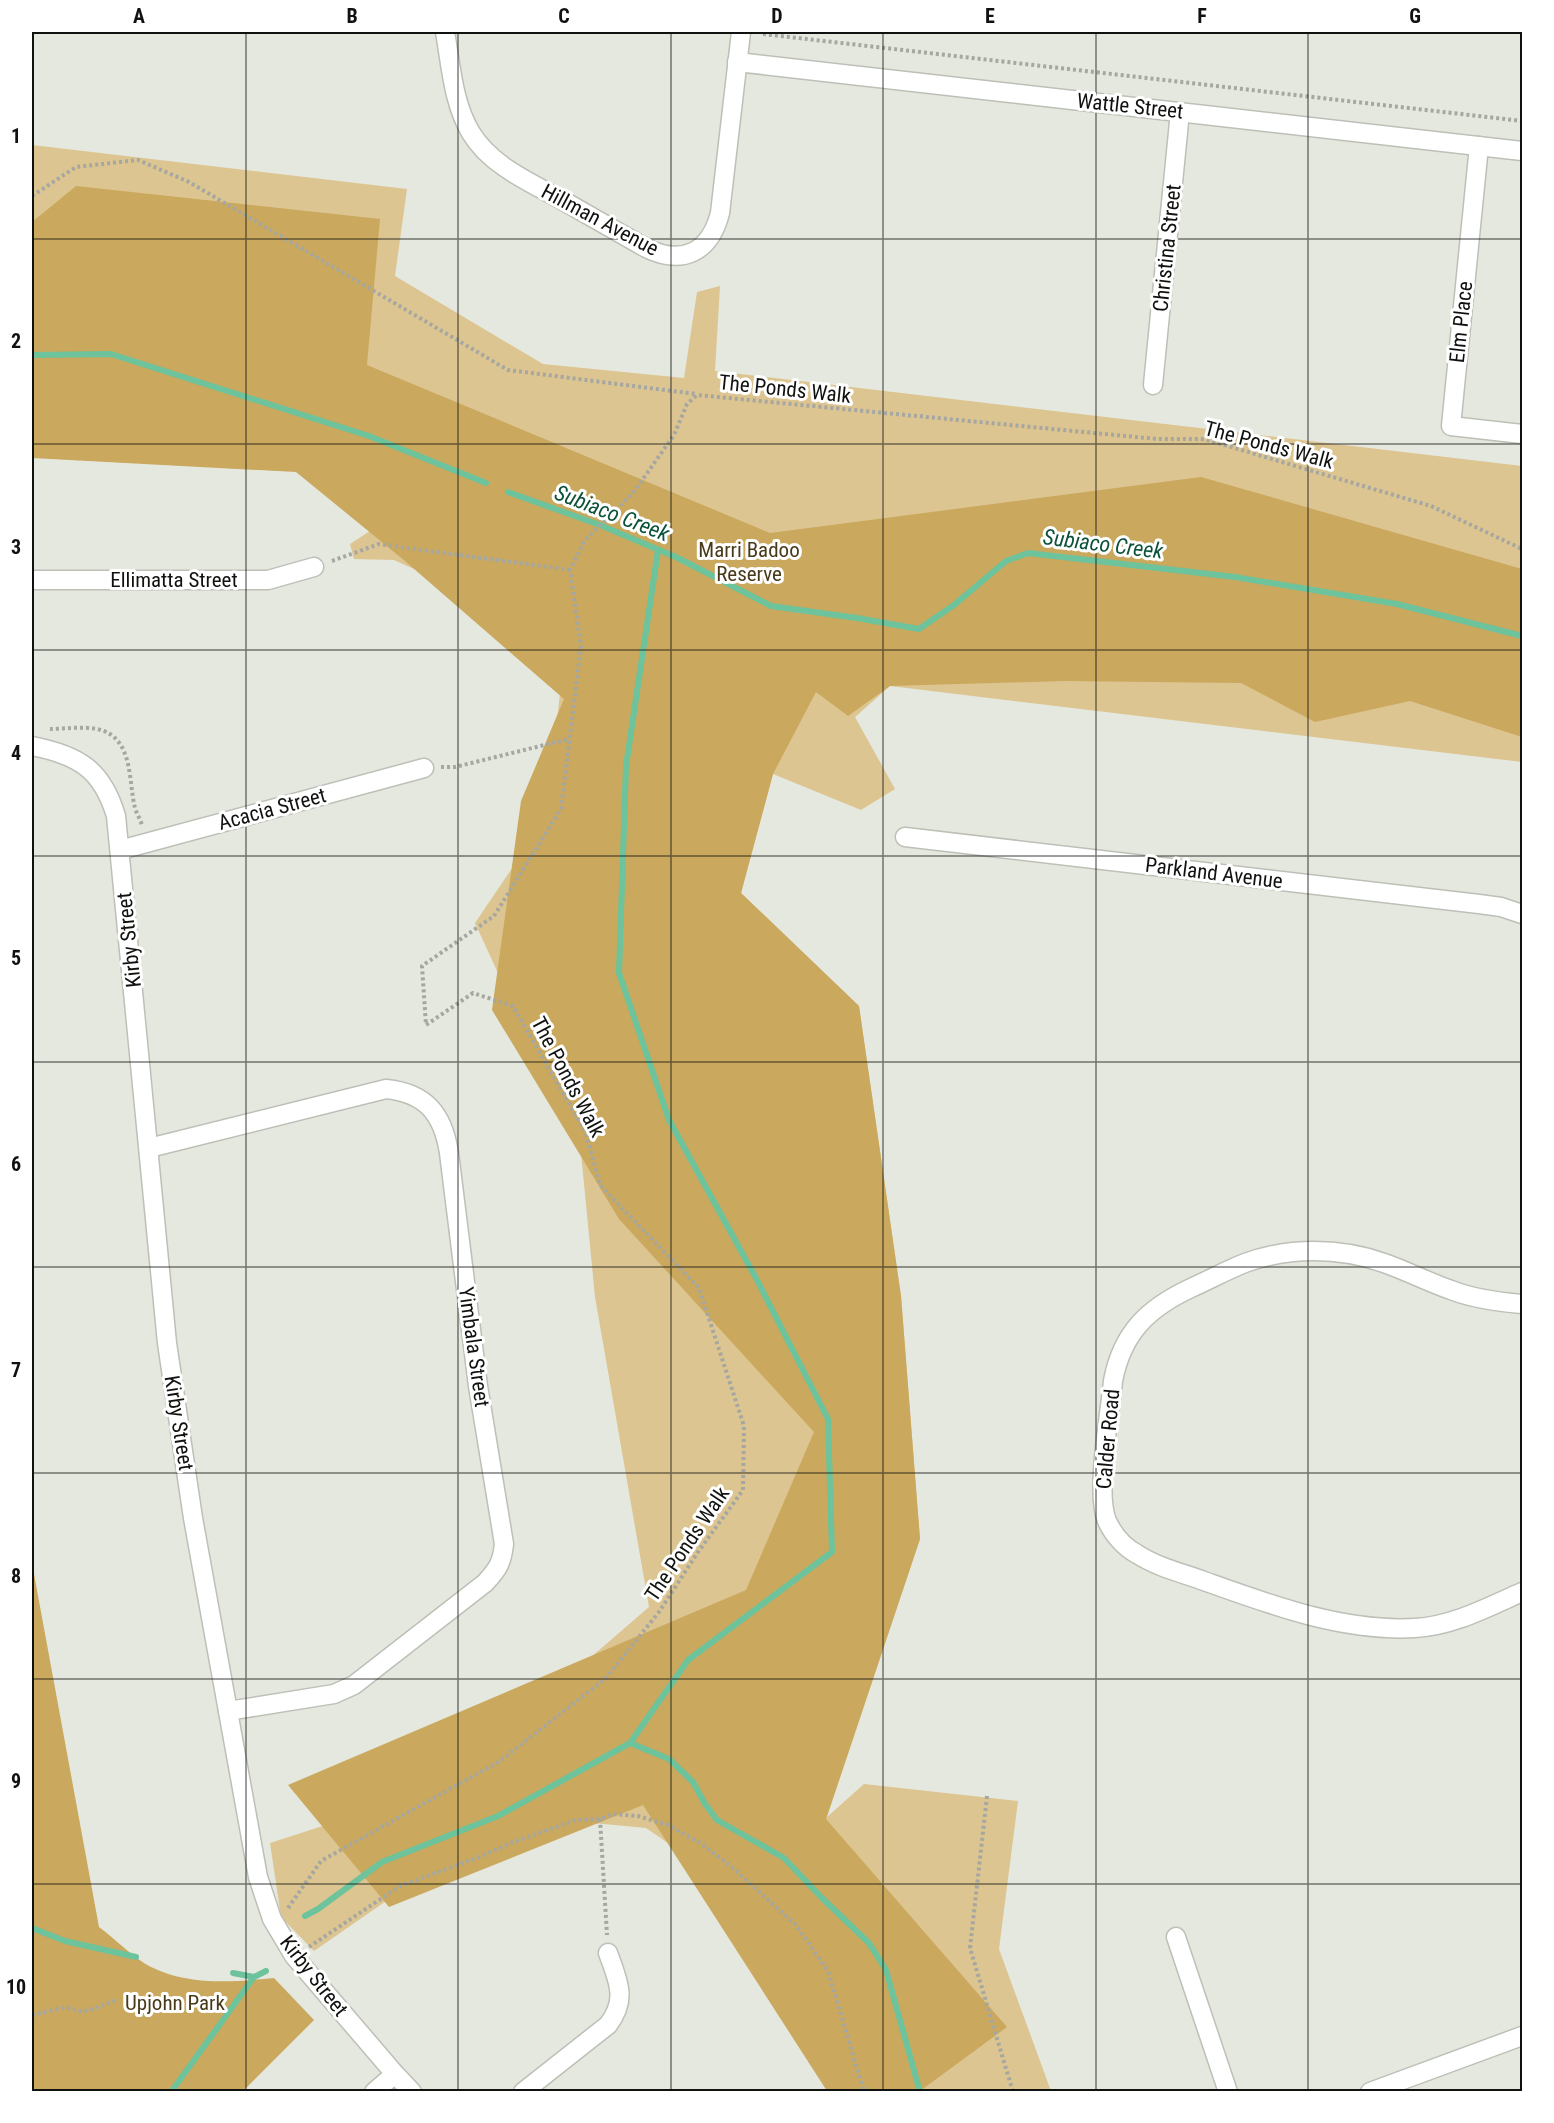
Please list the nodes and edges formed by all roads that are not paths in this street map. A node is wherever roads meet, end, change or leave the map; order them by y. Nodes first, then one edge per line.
1 (445, 32) edge
2 (741, 32) edge
3 (737, 62) junction
4 (1180, 112) junction
5 (1479, 146) junction
6 (1522, 151) edge
7 (1153, 385) dead end
8 (1522, 434) edge
9 (314, 567) road end
10 (32, 580) edge
11 (32, 746) edge
12 (424, 768) road end
13 (905, 837) dead end
14 (120, 850) junction
15 (1522, 914) edge
16 (149, 1148) junction
17 (1522, 1304) edge
18 (1522, 1592) edge
19 (228, 1711) junction
20 (1176, 1937) dead end
21 (608, 1953) road end
22 (1522, 2036) edge
23 (395, 2074) junction
24 (1390, 2088) edge
25 (374, 2091) edge
26 (412, 2091) edge
27 (523, 2091) edge
28 (1228, 2091) edge
29 (1370, 2091) edge

1 - 3 street, Hillman Avenue
2 - 3 street, Hillman Avenue
3 - 4 street, Wattle Street
4 - 5 street, Wattle Street
4 - 7 street, Christina Street
5 - 6 street, Wattle Street
5 - 8 street, Elm Place
9 - 10 street, Ellimatta Street
11 - 14 street, Kirby Street
12 - 14 street, Acacia Street
13 - 15 street, Parkland Avenue
14 - 16 street, Kirby Street
16 - 19 street, Kirby Street
16 - 19 street, Yimbala Street
17 - 18 street, Calder Road
19 - 23 street, Kirby Street
20 - 28 street
21 - 27 street
22 - 24 street
23 - 25 street
23 - 26 street, Kirby Street
24 - 29 street

